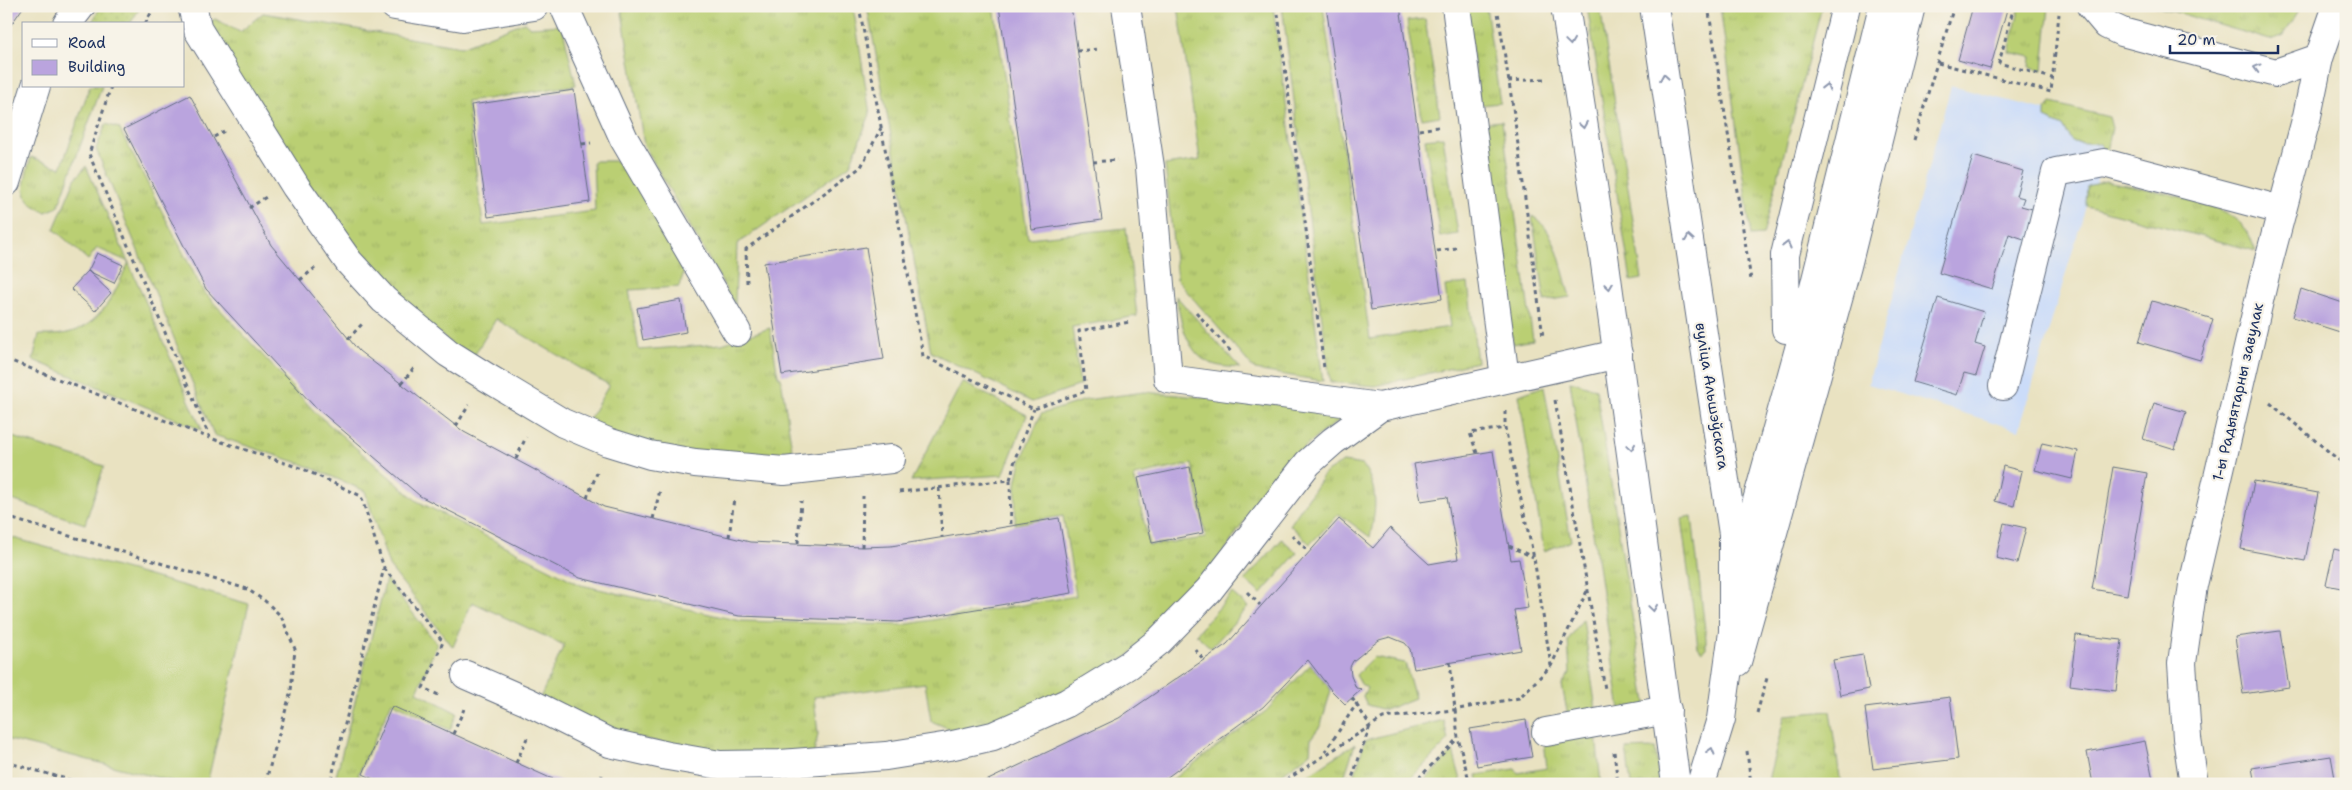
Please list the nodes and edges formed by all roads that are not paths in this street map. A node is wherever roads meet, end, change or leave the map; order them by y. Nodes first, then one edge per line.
1 (81, 6) edge
2 (192, 6) edge
3 (395, 6) edge
4 (534, 6) edge
5 (564, 6) edge
6 (1126, 6) edge
7 (1456, 6) edge
8 (1565, 6) edge
9 (1654, 6) edge
10 (1846, 6) edge
11 (1866, 6) edge
12 (1883, 6) edge
13 (1898, 6) edge
14 (1911, 6) edge
15 (2092, 6) edge
16 (2337, 6) edge
17 (69, 22) edge
18 (2319, 58) junction
19 (35, 88) edge
20 (6, 182) edge
21 (2281, 210) junction
22 (1786, 329) junction
23 (738, 332) dead end
24 (1618, 354) junction
25 (1505, 378) junction
26 (2002, 386) dead end
27 (1380, 408) junction
28 (891, 459) dead end
29 (1733, 557) junction
30 (1732, 589) junction
31 (1733, 632) junction
32 (466, 675) dead end
33 (1667, 710) junction
34 (1721, 719) junction
35 (1546, 732) dead end
36 (1676, 784) edge
37 (1701, 784) edge
38 (2194, 784) edge

1 - 17 main road
2 - 28 main road
3 - 4 main road
5 - 23 main road
6 - 27 main road
7 - 25 main road
8 -> 24 main road
29 -> 9 main road, вуліца Альшэўскага
22 -> 10 main road
11 - 22 main road
12 - 30 main road
13 - 31 main road
14 - 34 main road
18 -> 15 main road
16 - 18 main road, 1-ы Радыятарны завулак
18 - 21 main road, 1-ы Радыятарны завулак
19 - 20 main road
21 - 26 main road
21 - 38 main road, 1-ы Радыятарны завулак
22 - 29 main road
24 - 25 main road
24 -> 33 main road
25 - 27 main road
27 - 32 main road
29 - 30 main road, вуліца Альшэўскага
30 - 31 main road, вуліца Альшэўскага
31 - 34 main road, вуліца Альшэўскага
33 - 35 main road
33 - 36 main road
37 -> 34 main road, вуліца Альшэўскага

